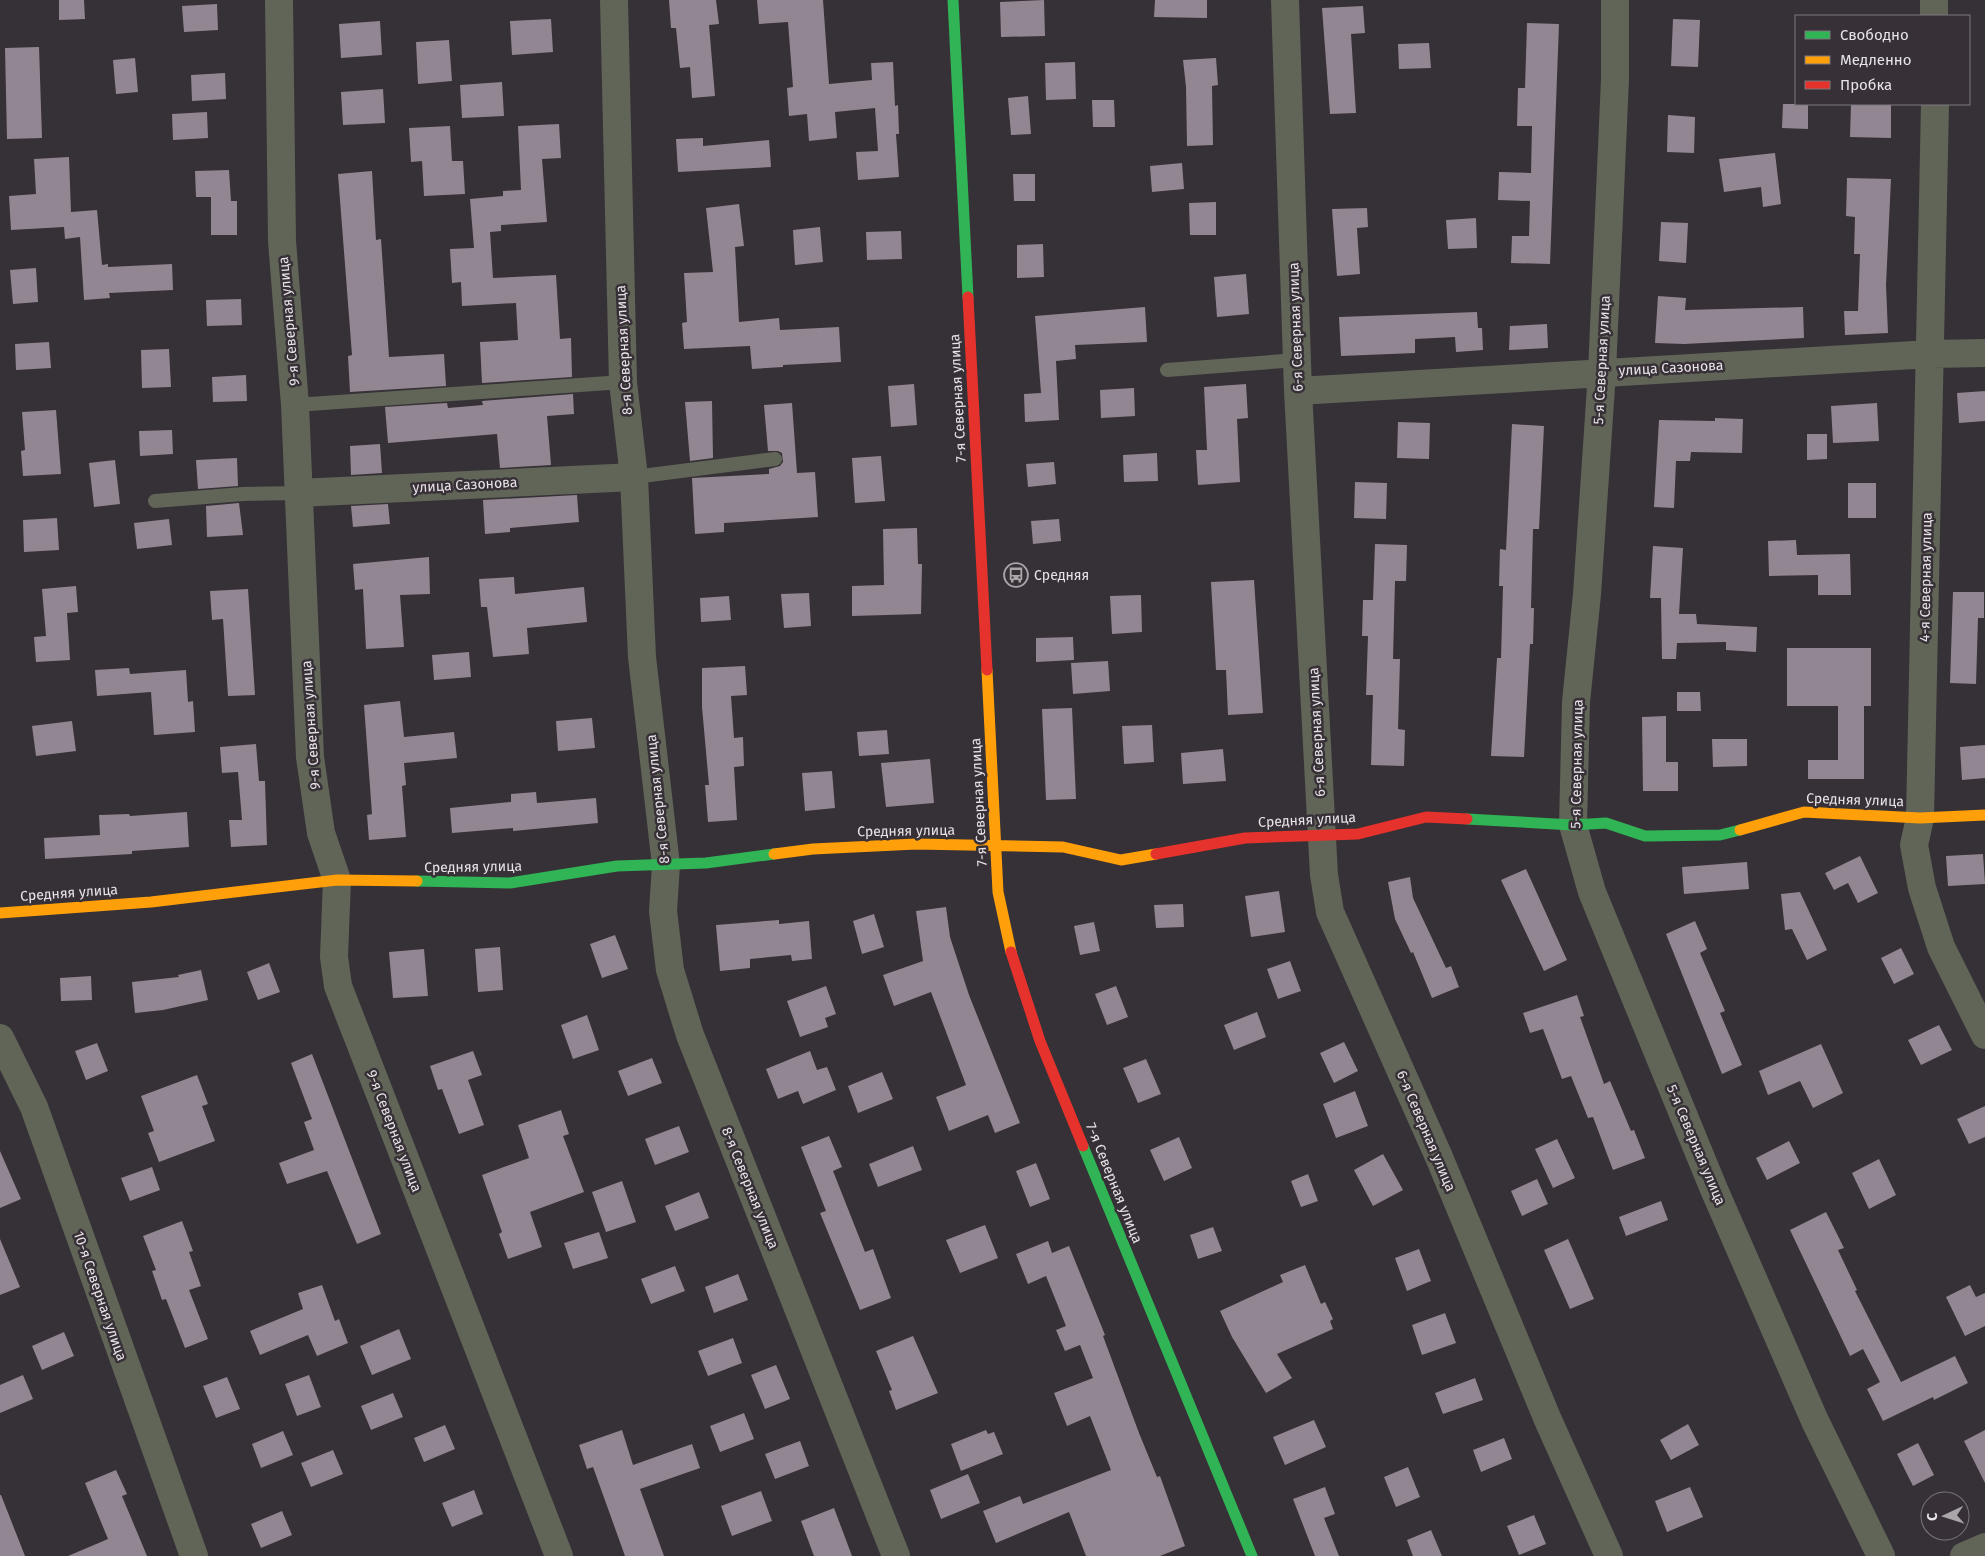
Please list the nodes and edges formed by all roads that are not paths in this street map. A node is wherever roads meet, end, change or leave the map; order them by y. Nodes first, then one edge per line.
1 (280, 0) edge
2 (614, 0) edge
3 (953, 0) edge
4 (1285, 0) edge
5 (1615, 0) edge
6 (1934, 0) edge
7 (1934, 15) edge
8 (1935, 105) edge
9 (1985, 353) edge
10 (1931, 354) junction
11 (1297, 360) junction
12 (1167, 370) dead end
13 (1602, 372) junction
14 (623, 382) junction
15 (1298, 391) junction
16 (295, 405) junction
17 (775, 458) dead end
18 (634, 477) junction
19 (298, 493) junction
20 (155, 501) dead end
21 (1985, 815) edge
22 (1920, 818) junction
23 (1573, 825) junction
24 (1322, 834) junction
25 (996, 844) junction
26 (666, 865) junction
27 (337, 880) junction
28 (0, 913) edge
29 (1985, 1035) edge
30 (0, 1038) edge
31 (1985, 1547) edge
32 (194, 1556) edge
33 (559, 1556) edge
34 (896, 1556) edge
35 (1252, 1556) edge
36 (1609, 1556) edge
37 (1880, 1556) edge
38 (1964, 1556) edge

1 - 16 street, 9-я Северная улица
2 - 14 street, 8-я Северная улица
3 - 25 street, 7-я Северная улица
4 - 11 street, 6-я Северная улица
5 - 13 street, 5-я Северная улица
6 - 7 street
8 - 10 street, 4-я Северная улица
9 - 10 street, улица Сазонова
10 - 13 street, улица Сазонова
10 - 22 street, 4-я Северная улица
11 - 12 lane
11 - 15 street, 6-я Северная улица
13 - 15 street, улица Сазонова
13 - 23 street, 5-я Северная улица
14 - 16 lane
14 - 18 street, 8-я Северная улица
15 - 24 street, 6-я Северная улица
16 - 19 street, 9-я Северная улица
17 - 18 lane, улица Сазонова
18 - 19 street, улица Сазонова
18 - 26 street, 8-я Северная улица
19 - 20 lane, улица Сазонова
19 - 27 street, 9-я Северная улица
21 - 22 street, Средняя улица
22 - 23 street, Средняя улица
22 - 29 street, 4-я Северная улица
23 - 24 street, Средняя улица
23 - 37 street, 5-я Северная улица
24 - 25 street, Средняя улица
24 - 36 street, 6-я Северная улица
25 - 26 street, Средняя улица
25 - 35 street, 7-я Северная улица
26 - 27 street, Средняя улица
26 - 34 street, 8-я Северная улица
27 - 28 street, Средняя улица
27 - 33 street, 9-я Северная улица
30 - 32 street, 10-я Северная улица
31 - 38 street

